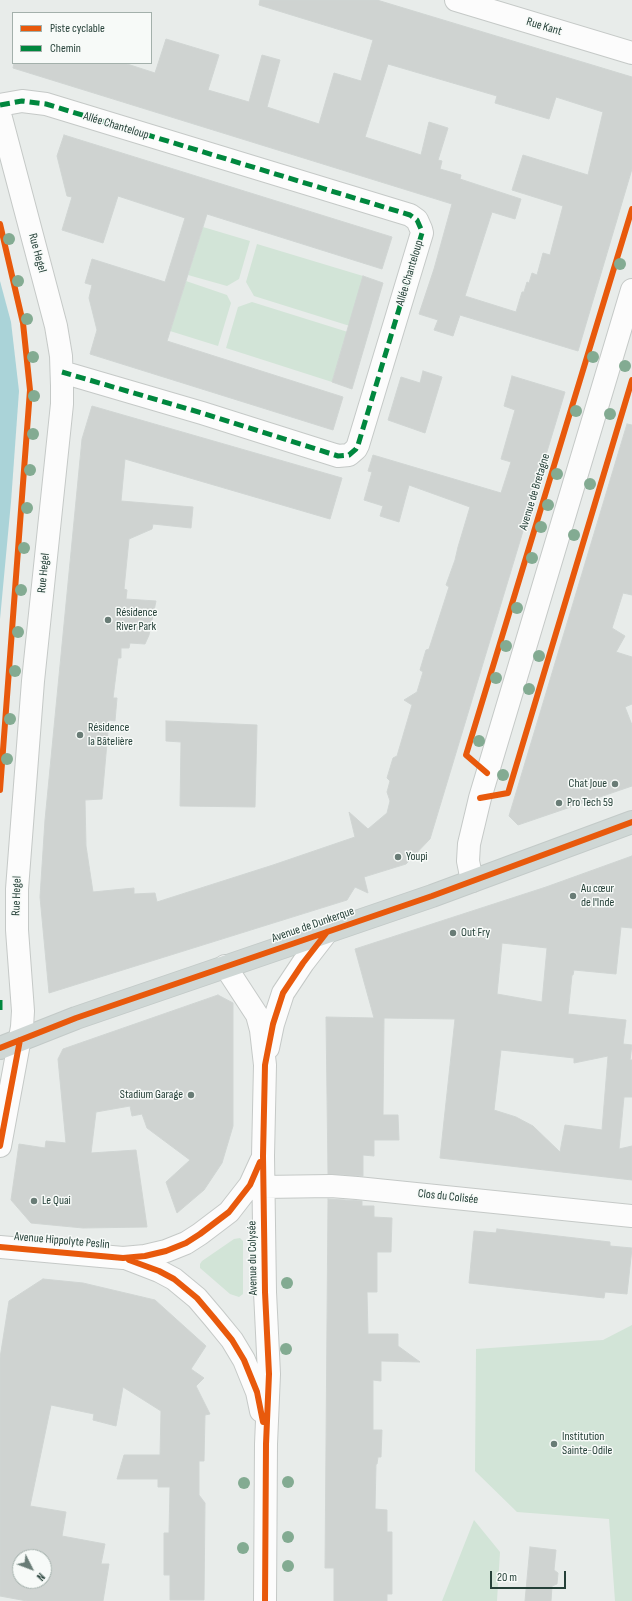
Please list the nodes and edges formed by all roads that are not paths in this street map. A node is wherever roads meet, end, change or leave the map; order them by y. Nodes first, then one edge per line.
1 (456, 0) edge
2 (632, 53) edge
3 (0, 105) edge
4 (0, 114) edge
5 (632, 290) edge
6 (62, 372) junction
7 (632, 822) edge
8 (472, 881) junction
9 (327, 932) junction
10 (225, 966) junction
11 (20, 1040) junction
12 (0, 1048) edge
13 (265, 1065) junction
14 (0, 1146) edge
15 (262, 1156) junction
16 (263, 1187) junction
17 (632, 1216) edge
18 (0, 1246) edge
19 (123, 1258) junction
20 (266, 1444) junction
21 (265, 1601) edge

1 - 2 street, Rue Kant
3 - 6 street, Allée Chanteloup
4 - 6 street, Rue Hegel
5 - 8 street
6 - 11 street, Rue Hegel
7 - 8 main road, Avenue de Dunkerque
8 - 9 main road, Avenue de Dunkerque
9 - 10 main road, Avenue de Dunkerque
9 - 13 street, Avenue du Colysée
10 - 11 main road, Avenue de Dunkerque
10 - 13 street, Avenue du Colysée
11 - 12 main road, Avenue de Dunkerque
11 - 14 street, Rue Hegel
13 - 15 street, Avenue du Colysée
15 - 16 street, Avenue du Colysée
15 - 19 street, Avenue Hippolyte Peslin
16 - 17 street, Clos du Colisée
16 - 20 street, Avenue du Colysée
18 - 19 street, Avenue Hippolyte Peslin
19 - 20 street, Avenue Hippolyte Peslin
20 - 21 street, Avenue du Colysée

